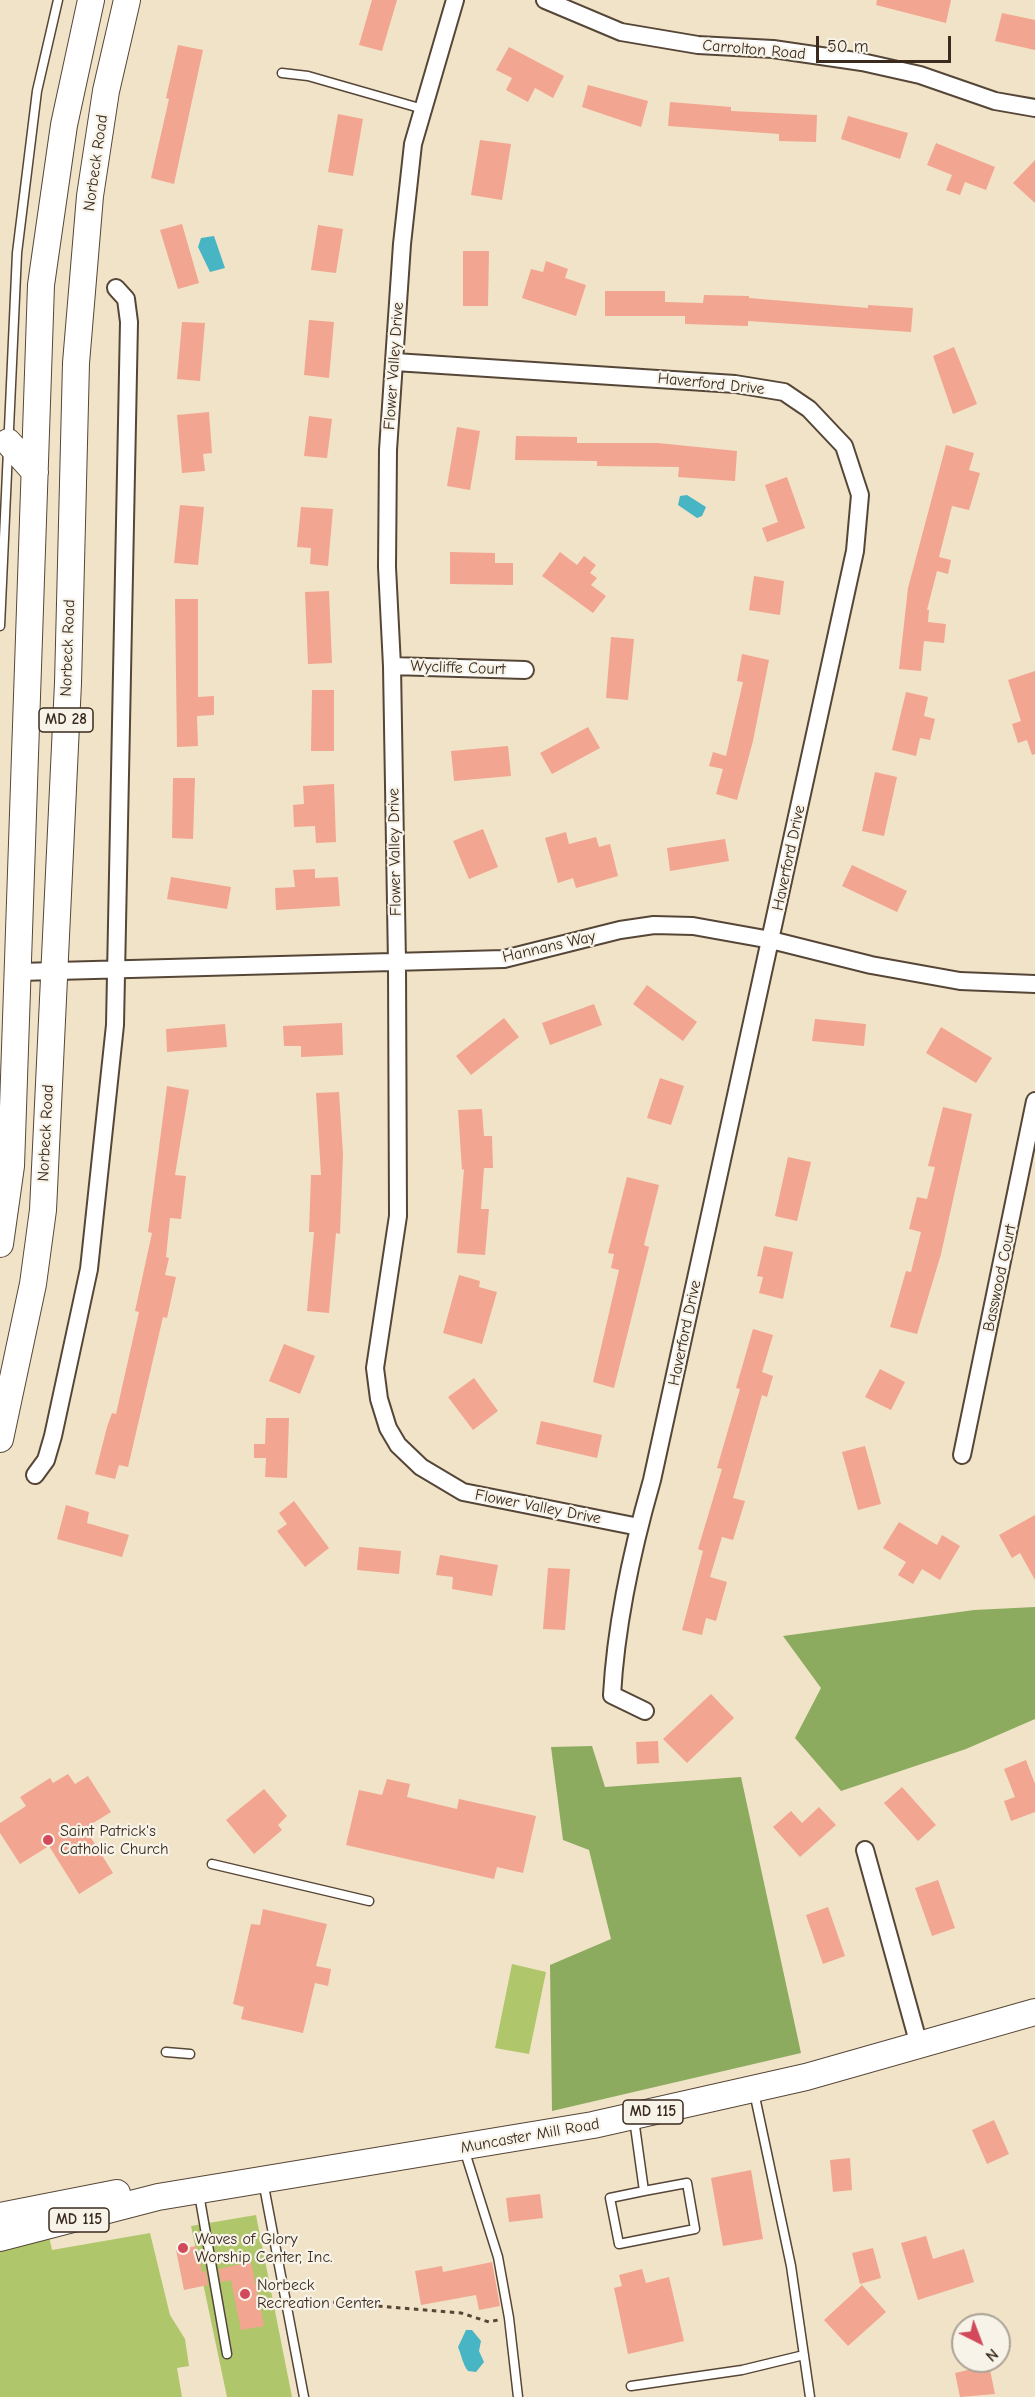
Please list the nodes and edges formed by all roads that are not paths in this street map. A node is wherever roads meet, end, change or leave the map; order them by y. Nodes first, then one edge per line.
1 (58, 0) edge
2 (91, 0) edge
3 (127, 0) edge
4 (455, 0) edge
5 (545, 0) edge
6 (282, 73) dead end
7 (1035, 108) edge
8 (423, 109) junction
9 (116, 288) dead end
10 (395, 362) junction
11 (8, 442) junction
12 (35, 472) junction
13 (0, 626) edge
14 (392, 666) junction
15 (525, 670) dead end
16 (771, 940) junction
17 (397, 964) junction
18 (55, 970) junction
19 (114, 970) junction
20 (20, 972) junction
21 (1035, 984) edge
22 (1035, 1101) edge
23 (0, 1244) edge
24 (0, 1439) edge
25 (962, 1455) dead end
26 (35, 1475) dead end
27 (639, 1527) junction
28 (645, 1711) dead end
29 (865, 1851) dead end
30 (212, 1864) dead end
31 (369, 1901) dead end
32 (1035, 2012) edge
33 (919, 2045) junction
34 (166, 2052) dead end
35 (190, 2054) dead end
36 (753, 2089) junction
37 (633, 2116) junction
38 (464, 2148) junction
39 (263, 2181) junction
40 (199, 2190) junction
41 (644, 2191) junction
42 (158, 2197) junction
43 (0, 2216) edge
44 (0, 2238) edge
45 (227, 2354) dead end
46 (804, 2355) junction
47 (631, 2386) dead end
48 (304, 2397) edge
49 (518, 2397) edge
50 (810, 2397) edge

1 - 11 lane
2 - 12 main road, Norbeck Road / MD 28
3 - 18 main road, Norbeck Road / MD 28
4 - 8 street, Flower Valley Drive
5 - 7 street, Carrolton Road
6 - 8 lane
8 - 10 street, Flower Valley Drive
9 - 19 street
10 - 14 street, Flower Valley Drive
10 - 16 street, Haverford Drive
11 - 12 main road
11 - 13 lane
12 - 20 main road, Norbeck Road / MD 28
14 - 15 street, Wycliffe Court
14 - 17 street, Flower Valley Drive
16 - 17 street, Hannans Way
16 - 21 street, Hannans Way
16 - 27 street, Haverford Drive
17 - 19 street, Hannans Way
17 - 27 street, Flower Valley Drive
18 - 19 street, Hannans Way
18 - 20 street, Hannans Way
18 - 24 main road, Norbeck Road / MD 28
19 - 26 street
20 - 23 main road, Norbeck Road / MD 28
22 - 25 street, Basswood Court
27 - 28 street, Haverford Drive
29 - 33 street
30 - 31 lane
32 - 33 main road, Muncaster Mill Road / MD 115
33 - 36 main road, Muncaster Mill Road / MD 115
34 - 35 lane
36 - 37 main road, Muncaster Mill Road / MD 115
36 - 46 lane
37 - 38 main road, Muncaster Mill Road / MD 115
37 - 41 lane
38 - 39 main road, Muncaster Mill Road / MD 115
38 - 49 lane
39 - 40 main road, Muncaster Mill Road / MD 115
39 - 48 lane
40 - 42 main road, Muncaster Mill Road / MD 115
40 - 45 lane
41 - 41 lane
42 - 43 main road, Muncaster Mill Road / MD 115
42 - 44 main road, Muncaster Mill Road / MD 115
46 - 47 lane
46 - 50 lane

